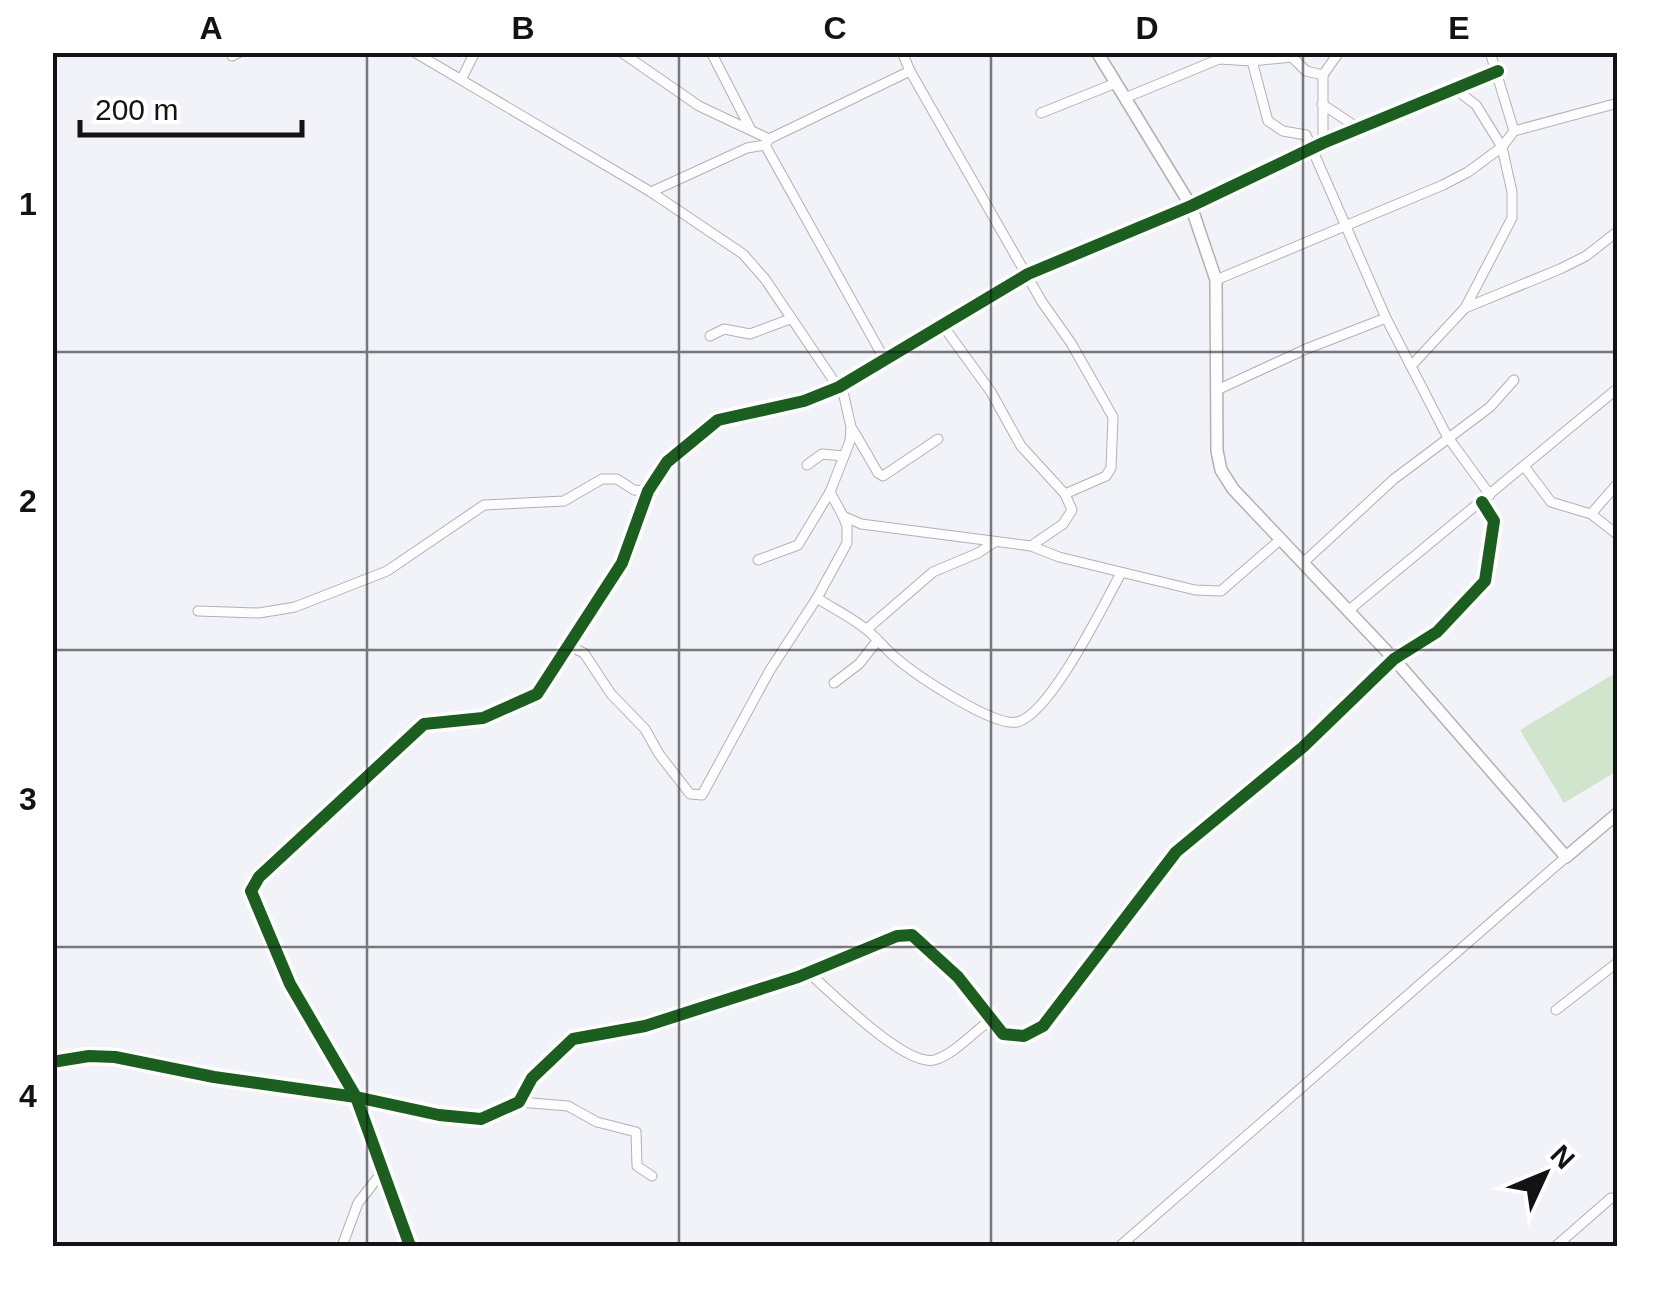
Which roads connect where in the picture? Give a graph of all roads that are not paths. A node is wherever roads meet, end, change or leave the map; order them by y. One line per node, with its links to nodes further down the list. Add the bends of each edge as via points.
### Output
1 (414, 52): 14 (street)
2 (475, 52): 14 (street)
3 (621, 52): 22 (street, via 699,106)
4 (711, 52): 22 (street)
5 (902, 52): 11 (street)
6 (1097, 52): 15 (street)
7 (1338, 52): 13 (street)
8 (1490, 52): 12 (street)
9 (1291, 54): 10 (street); 13 (street, via 1306,71)
10 (1252, 61): 17 (street, via 1219,60); 25 (street, via 1268,121)
11 (910, 71): 24 (street); 31 (street)
12 (1498, 71): 16 (street); 23 (street)
13 (1322, 75): 19 (street)
14 (462, 78): 27 (street)
15 (1116, 83): 17 (street); 20 (street)
16 (1455, 89): 21 (street); 26 (street, via 1476,104)
17 (1125, 98): 28 (street)
18 (1618, 103): 23 (street)
19 (1322, 104): 21 (street); 25 (street)
20 (1041, 113)
21 (1358, 128): 25 (street)
22 (751, 130): 24 (street)
23 (1514, 130): 26 (street)
24 (767, 142): 27 (street); 38 (street)
25 (1318, 146): 28 (street); 29 (street)
26 (1502, 147): 29 (street, via 1456,178); 33 (street, via 1512,218)
27 (651, 192): 35 (street, via 743,254)
28 (1191, 206): 31 (street); 32 (street)
29 (1343, 225): 32 (street); 34 (street)
30 (1618, 231): 33 (street, via 1560,270)
31 (1028, 274): 36 (street); 53 (street, via 1113,417 1111,468)
32 (1216, 280): 43 (street)
33 (1465, 308): 39 (street)
34 (1386, 318): 39 (street); 43 (street)
35 (790, 319): 37 (street, via 750,334 724,329); 41 (street)
36 (941, 324): 38 (street); 53 (street, via 1021,446)
37 (710, 336)
38 (886, 362): 41 (street)
39 (1412, 366): 45 (street)
40 (1514, 380): 45 (street)
41 (840, 388): 44 (street); 51 (street, via 718,420 667,462)
42 (1618, 388): 49 (street)
43 (1217, 390): 58 (street, via 1222,470)
44 (851, 427): 46 (street, via 883,476); 47 (street)
45 (1447, 436): 54 (street); 62 (street)
46 (938, 438)
47 (843, 456): 48 (street, via 822,454); 52 (street)
48 (807, 465)
49 (1524, 466): 54 (street); 55 (street, via 1551,502)
50 (1618, 483): 55 (street)
51 (648, 492): 65 (street, via 602,478 564,501 484,505 387,571 295,607); 69 (street, via 622,563)
52 (830, 492): 56 (street); 61 (street, via 798,544)
53 (1065, 494): 60 (street, via 1072,510 1063,524)
54 (1486, 499): 66 (street); 70 (street, via 1494,521 1485,581 1438,632)
55 (1590, 514): 57 (street)
56 (843, 516): 59 (street); 64 (street, via 847,543)
57 (1618, 536)
58 (1280, 539): 62 (street); 63 (street, via 1221,590)
59 (995, 542): 60 (street); 67 (street, via 934,572)
60 (1031, 546): 63 (street)
61 (758, 560)
62 (1304, 562): 66 (street)
63 (1121, 572): 68 (street, via 1054,690 1017,722 995,720 918,676)
64 (817, 598): 67 (street); 69 (street, via 702,795 690,794 584,653)
65 (198, 610)
66 (1349, 610): 70 (street)
67 (867, 629): 68 (street)
68 (876, 641): 71 (street)
69 (570, 646): 79 (street, via 537,694 483,718 424,724 251,890 290,984)
70 (1394, 659): 73 (street); 77 (street, via 1303,747 1176,852 1043,1026 1024,1036 1002,1034)
71 (834, 682)
72 (1617, 814): 73 (street)
73 (1566, 857): 86 (street)
74 (1618, 962): 76 (street)
75 (809, 973): 77 (street, via 874,1030 921,1060 938,1059); 77 (street, via 912,935 958,977); 80 (street, via 645,1026 573,1039 532,1078)
76 (1556, 1010)
77 (991, 1020)
78 (52, 1062): 79 (street, via 115,1057)
79 (356, 1097): 80 (street, via 481,1119); 81 (street)
80 (519, 1102): 82 (street, via 568,1106 636,1132 638,1166)
81 (383, 1171): 84 (street, via 358,1203); 85 (street)
82 (652, 1176)
83 (1611, 1198): 87 (street)
84 (342, 1246)
85 (410, 1246)
86 (1120, 1246)
87 (1556, 1246)

